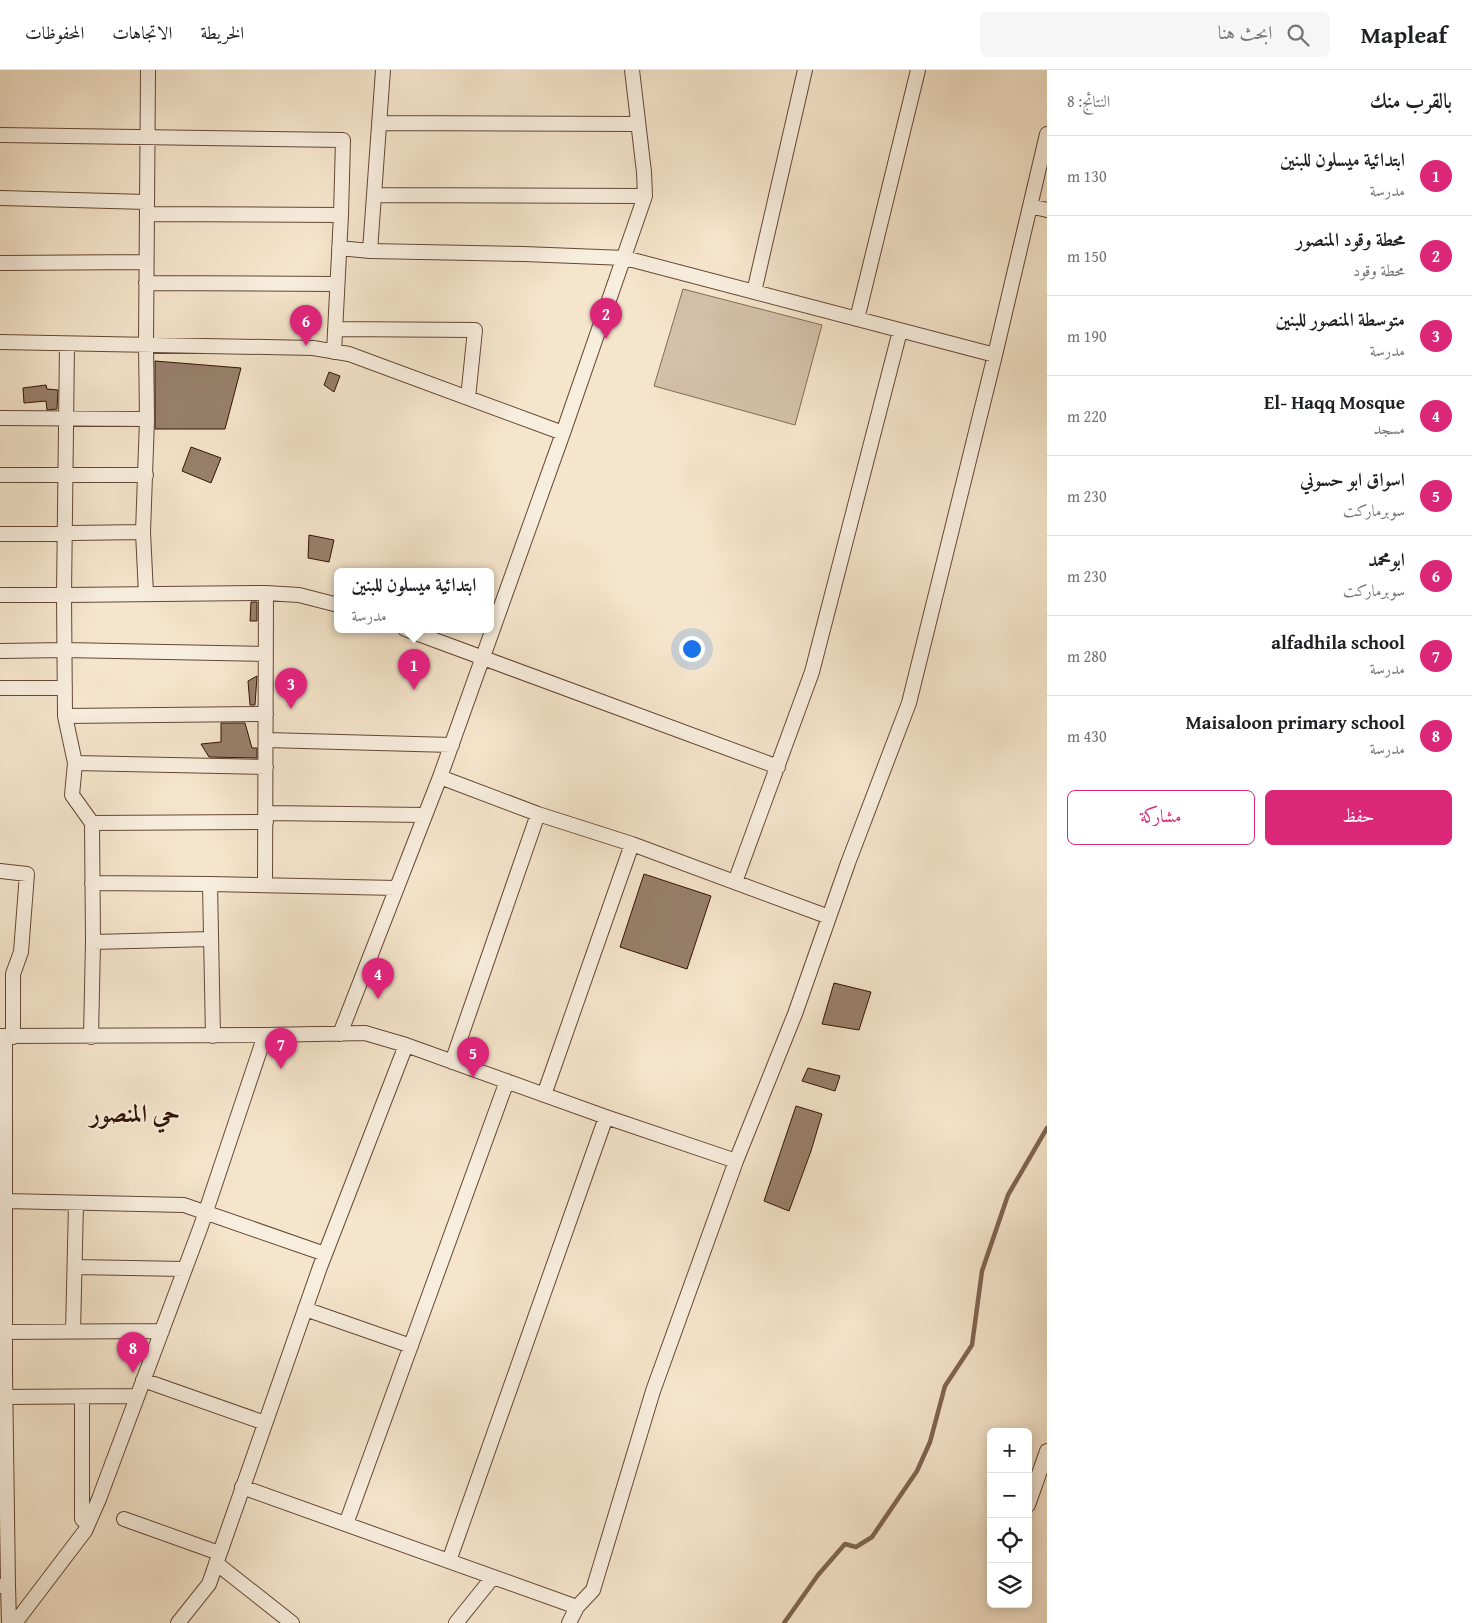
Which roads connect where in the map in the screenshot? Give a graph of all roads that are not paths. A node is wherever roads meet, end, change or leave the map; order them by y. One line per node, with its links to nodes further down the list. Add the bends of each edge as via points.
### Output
1 (148, 70): 10 (street)
2 (383, 70): 6 (street)
3 (632, 70): 7 (street)
4 (805, 70): 25 (street)
5 (918, 70): 26 (street)
6 (379, 123): 7 (street); 11 (street)
7 (638, 124): 12 (street)
8 (1047, 134): 14 (street)
9 (0, 135): 10 (street)
10 (147, 137): 15 (street); 17 (street, via 343,140)
11 (374, 195): 12 (street); 19 (street)
12 (645, 196): 20 (street)
13 (0, 198): 15 (street)
14 (1030, 206): 16 (street); 33 (street)
15 (147, 208): 17 (street); 21 (street)
16 (1047, 210)
17 (341, 215): 18 (street)
18 (339, 248): 19 (street); 24 (street)
19 (370, 251): 20 (street)
20 (625, 258): 25 (street); 38 (street)
21 (146, 262): 22 (street); 23 (street)
22 (0, 263)
23 (146, 283): 24 (street); 31 (street)
24 (337, 284): 27 (street)
25 (754, 292): 26 (street)
26 (857, 319): 28 (street)
27 (335, 329): 32 (street); 34 (street, via 475,330)
28 (900, 330): 33 (street); 65 (street, via 812,672)
29 (0, 342): 30 (street)
30 (67, 344): 31 (street); 36 (street)
31 (146, 345): 32 (street, via 313,348); 37 (street)
32 (334, 352): 34 (street, via 349,354)
33 (995, 356): 78 (street, via 909,703)
34 (468, 398): 38 (street)
35 (0, 418): 36 (street)
36 (66, 419): 37 (street); 39 (street)
37 (147, 419): 41 (street)
38 (563, 433): 50 (street)
39 (66, 474): 40 (street); 41 (street); 44 (street)
40 (0, 475)
41 (146, 475): 42 (street)
42 (143, 532): 44 (street); 46 (street)
43 (0, 534): 44 (street)
44 (65, 534): 48 (street)
45 (266, 593): 46 (street); 49 (street, via 299,595); 55 (street)
46 (146, 594): 48 (street)
47 (0, 595): 48 (street)
48 (64, 595): 53 (street)
49 (334, 604)
50 (494, 626)
51 (416, 633): 56 (street)
52 (492, 633): 56 (street)
53 (64, 650): 54 (street); 55 (street); 58 (street)
54 (0, 651)
55 (266, 654): 59 (street)
56 (483, 657): 62 (street); 65 (street)
57 (0, 688): 58 (street)
58 (64, 688): 60 (street)
59 (266, 714): 60 (street); 61 (street)
60 (65, 716): 63 (street)
61 (266, 740): 62 (street); 64 (street)
62 (452, 745): 66 (street)
63 (75, 763): 64 (street); 70 (street, via 72,795)
64 (266, 766): 69 (street)
65 (778, 767): 73 (street)
66 (440, 777): 67 (street); 68 (street)
67 (538, 814): 71 (street); 88 (street)
68 (425, 815): 69 (street); 77 (street)
69 (266, 817): 70 (street); 76 (street)
70 (92, 823): 74 (street)
71 (632, 844): 73 (street); 90 (street)
72 (0, 871): 84 (street, via 27,874 21,952 13,974)
73 (735, 882): 78 (street)
74 (92, 883): 75 (street); 80 (street)
75 (210, 884): 76 (street); 79 (street)
76 (266, 885): 77 (street)
77 (397, 888): 81 (street)
78 (829, 917): 93 (street, via 795,1014)
79 (211, 939): 80 (street); 82 (street)
80 (93, 942): 85 (street)
81 (340, 1034): 83 (street); 86 (street, via 365,1033)
82 (213, 1036): 83 (street); 85 (street)
83 (265, 1036): 96 (street)
84 (6, 1037): 85 (street); 87 (street)
85 (91, 1037)
86 (406, 1045): 88 (street); 98 (street)
87 (2, 1059): 92 (street)
88 (452, 1062): 89 (street)
89 (507, 1081): 90 (street); 106 (street)
90 (544, 1095): 91 (street)
91 (606, 1117): 93 (street); 120 (street)
92 (3, 1130): 94 (street)
93 (736, 1161): 123 (street, via 653,1391 593,1590)
94 (5, 1201): 95 (street); 97 (street)
95 (76, 1203): 96 (street, via 184,1205); 99 (street)
96 (205, 1212): 98 (street); 100 (street)
97 (2, 1216): 101 (street)
98 (325, 1254): 102 (street)
99 (75, 1267): 100 (street); 105 (street)
100 (185, 1269): 103 (street)
101 (2, 1276): 104 (street)
102 (305, 1309): 106 (street); 111 (street)
103 (162, 1331): 105 (street); 107 (street)
104 (2, 1332): 105 (street); 109 (street)
105 (73, 1332)
106 (411, 1346): 118 (street)
107 (143, 1380): 108 (street); 111 (street)
108 (137, 1396): 110 (street); 117 (street)
109 (2, 1397): 110 (street); 116 (street)
110 (82, 1397): 117 (street, via 82,1519)
111 (265, 1423): 113 (street)
112 (1047, 1451): 114 (street)
113 (242, 1487): 118 (street); 119 (street)
114 (1032, 1494)
115 (124, 1519): 119 (street)
116 (3, 1522): 122 (street)
117 (88, 1524): 125 (street)
118 (346, 1524): 120 (street)
119 (218, 1558): 126 (street, via 209,1584); 127 (street)
120 (449, 1561): 121 (street)
121 (493, 1577): 123 (street); 128 (street)
122 (4, 1586): 124 (street)
123 (577, 1607): 129 (street)
124 (9, 1623)
125 (15, 1623)
126 (178, 1623)
127 (292, 1623)
128 (456, 1623)
129 (570, 1623)

